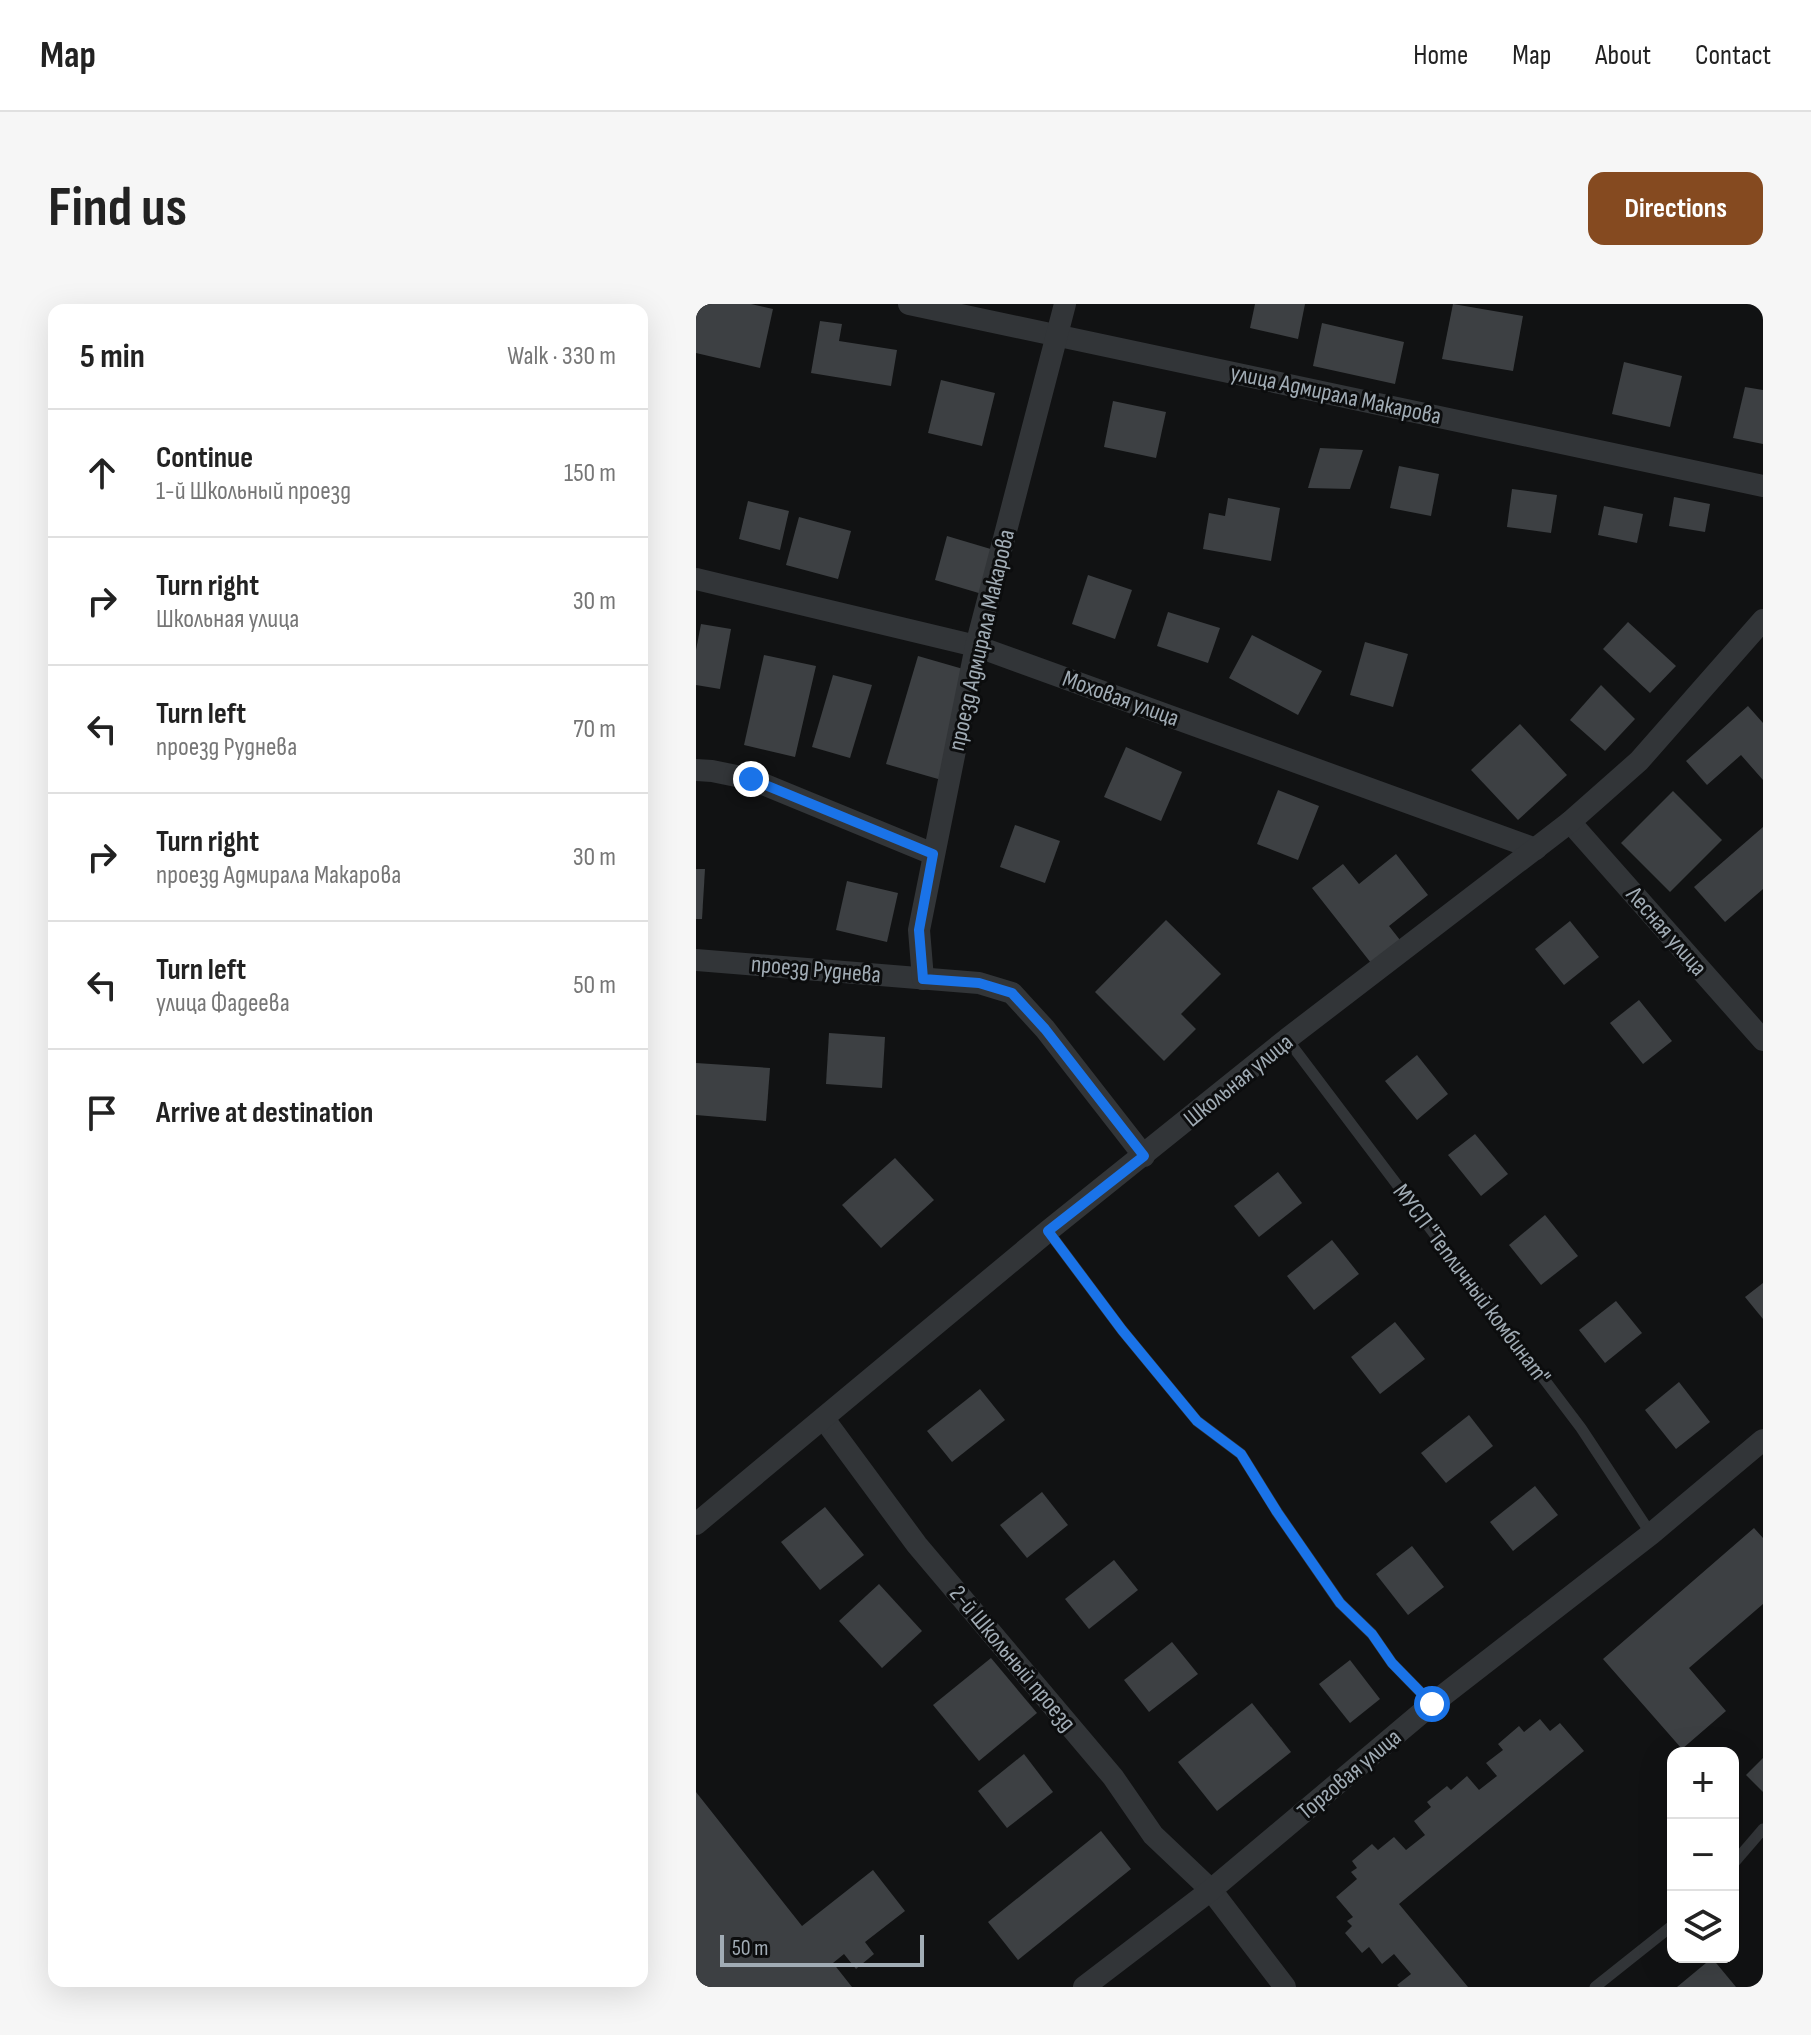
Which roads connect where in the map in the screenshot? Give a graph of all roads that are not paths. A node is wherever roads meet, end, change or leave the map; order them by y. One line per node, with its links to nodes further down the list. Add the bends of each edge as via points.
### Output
1 (909, 304): 3 (street, улица Адмирала Макарова)
2 (1065, 304): 3 (street, проезд Адмирала Макарова)
3 (1058, 334): 4 (street, улица Адмирала Макарова); 7 (street, проезд Адмирала Макарова)
4 (1763, 486)
5 (696, 579): 7 (street, Моховая улица)
6 (1763, 620): 9 (street, Школьная улица, via 1639,761)
7 (976, 646): 10 (street, Моховая улица); 11 (street, проезд Адмирала Макарова)
8 (696, 770): 11 (street, via 751,779)
9 (1570, 822): 10 (street, Школьная улица); 15 (street, Лесная улица)
10 (1536, 849): 14 (street, Школьная улица)
11 (933, 854): 13 (street, проезд Адмирала Макарова, via 919,930)
12 (696, 960): 13 (street, проезд Руднева)
13 (923, 979): 16 (street, проезд Руднева, via 979,983 1012,993)
14 (1287, 1039): 16 (street, Школьная улица); 21 (lane, МУСП "Тепличный комбинат", via 1581,1428)
15 (1763, 1040)
16 (1144, 1156): 17 (street, Школьная улица)
17 (1048, 1231): 18 (street, Школьная улица); 22 (lane, via 1197,1421 1241,1454 1340,1603)
18 (824, 1419): 20 (street, Школьная улица); 25 (street, 2-й Школьный проезд, via 917,1545 1113,1777 1153,1835)
19 (1763, 1440): 21 (street, Торговая улица)
20 (696, 1524)
21 (1651, 1534): 22 (street, Торговая улица)
22 (1432, 1704): 25 (street, Торговая улица)
23 (1763, 1829): 24 (lane)
24 (1739, 1857)
25 (1211, 1890): 27 (street, Торговая улица); 28 (street, 2-й Школьный проезд)
26 (1667, 1930): 29 (lane)
27 (1084, 1987)
28 (1285, 1987)
29 (1595, 1987)

